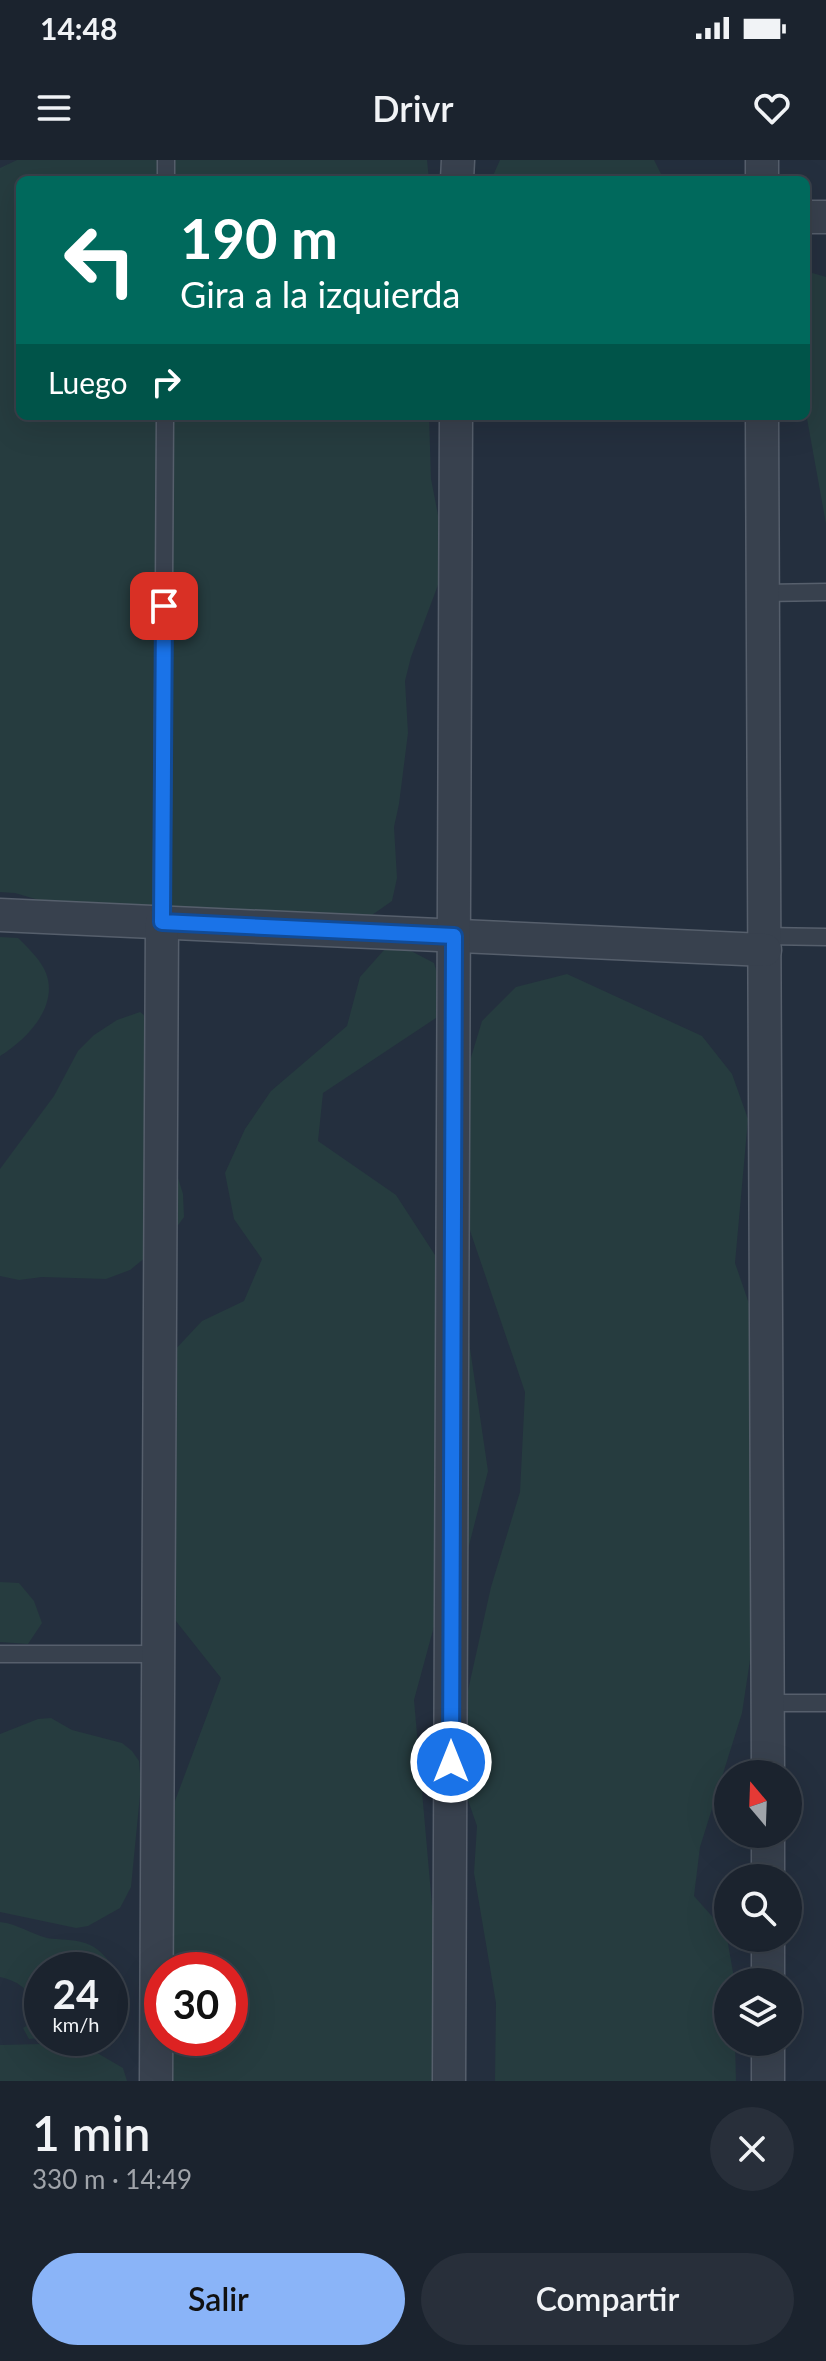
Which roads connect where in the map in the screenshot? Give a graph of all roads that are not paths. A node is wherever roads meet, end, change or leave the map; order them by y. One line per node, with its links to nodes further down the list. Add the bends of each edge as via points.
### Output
1 (165, 420): 7 (lane)
2 (456, 420): 8 (street)
3 (762, 420): 5 (street)
4 (826, 592): 5 (lane)
5 (763, 593): 10 (street)
6 (0, 915): 7 (street)
7 (162, 922): 8 (street); 12 (street)
8 (454, 936): 10 (street); 18 (street)
9 (826, 937): 10 (lane)
10 (764, 943): 13 (street)
11 (0, 1654): 12 (lane)
12 (158, 1654): 17 (street)
13 (767, 1703): 14 (lane); 15 (street)
14 (826, 1703)
15 (768, 1760)
16 (768, 2056): 19 (street)
17 (156, 2081)
18 (449, 2081)
19 (768, 2081)

